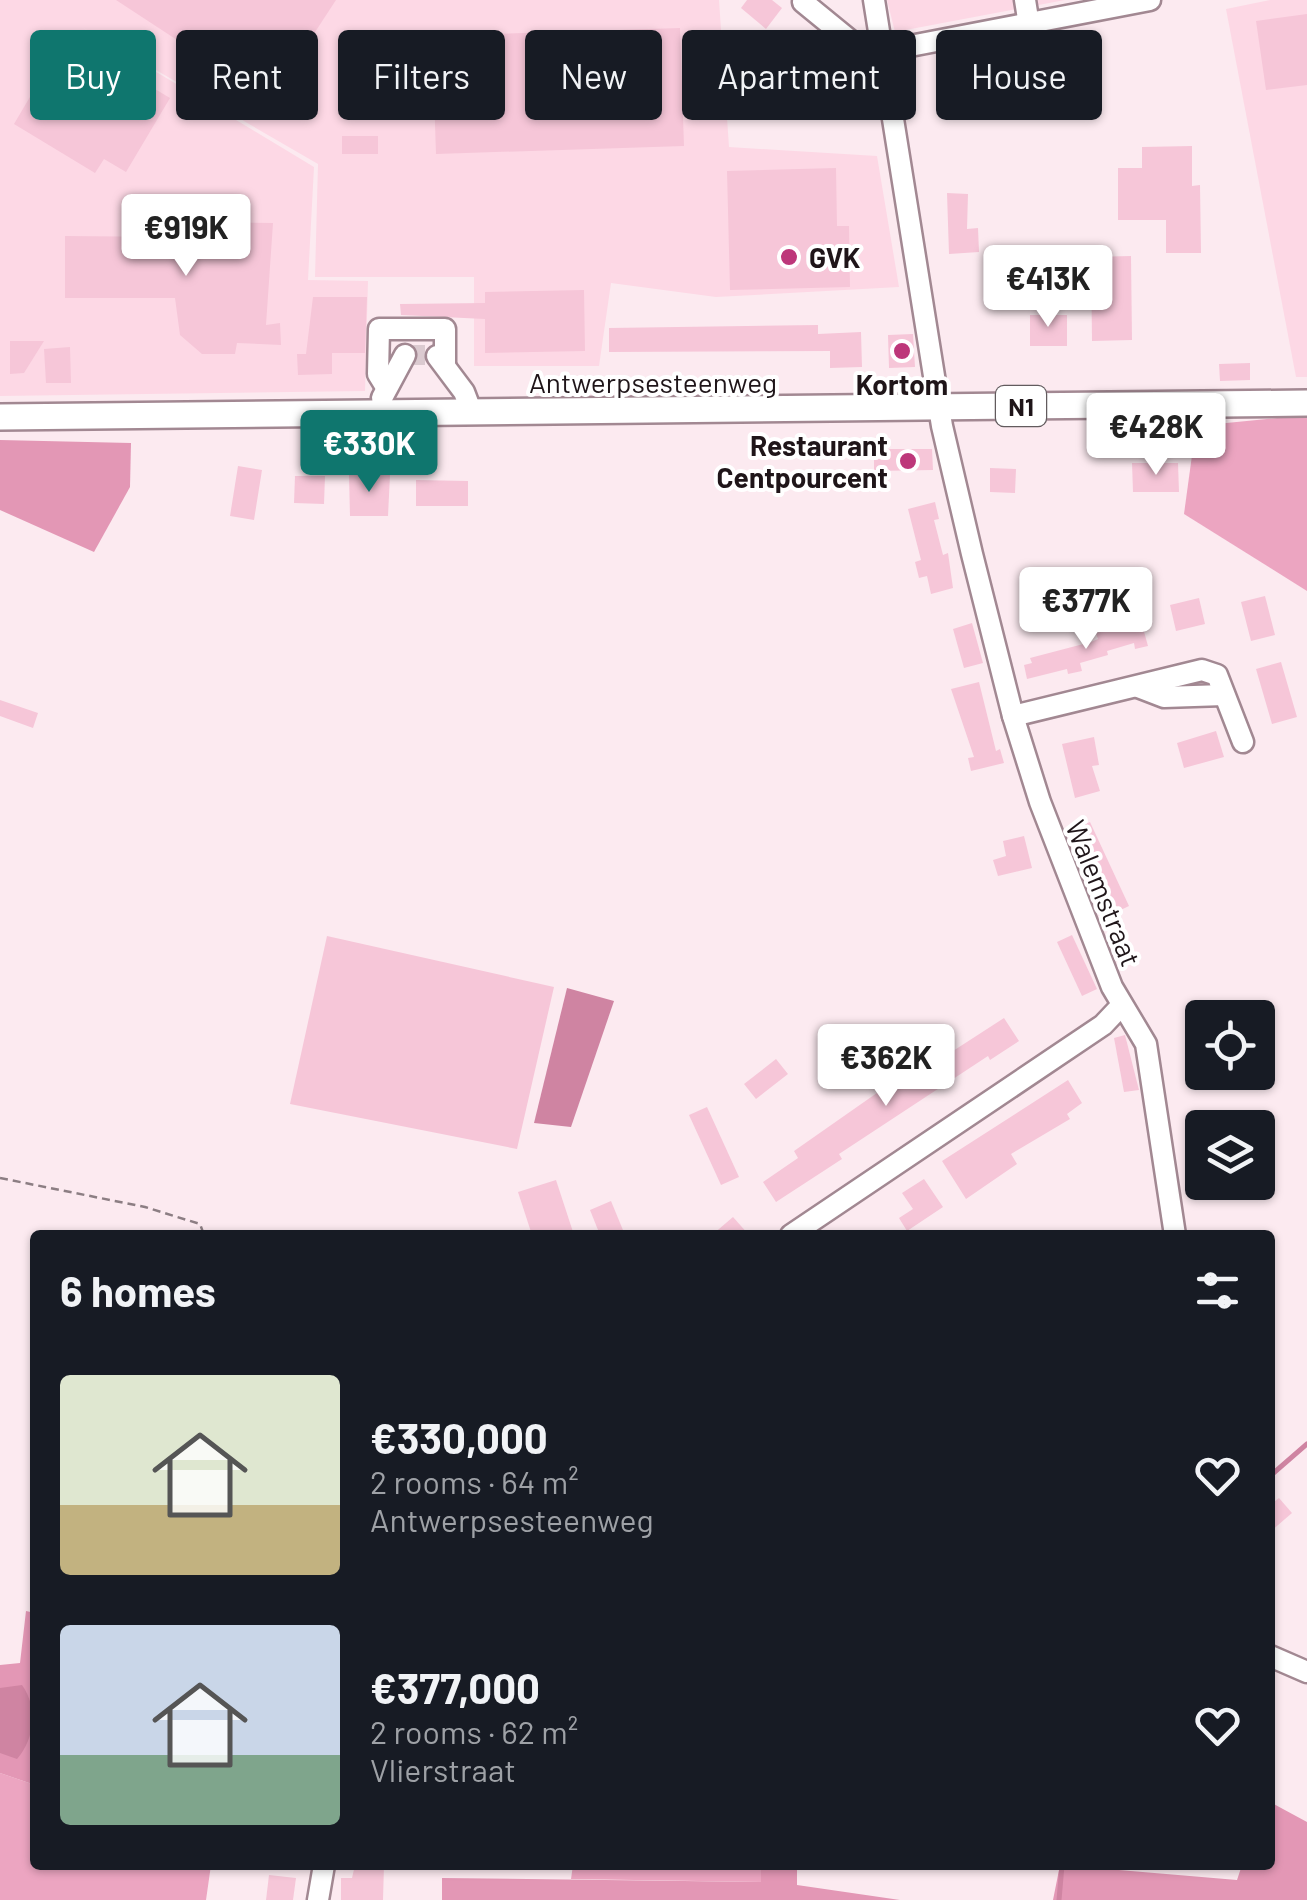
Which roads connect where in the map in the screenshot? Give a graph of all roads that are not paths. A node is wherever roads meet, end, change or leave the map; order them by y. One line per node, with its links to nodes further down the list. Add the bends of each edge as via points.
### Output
1 (874, 0): 7 (street, Walemstraat)
2 (1024, 0): 5 (street)
3 (1150, 0): 5 (street)
4 (803, 2): 6 (street)
5 (1029, 25): 8 (street)
6 (836, 30)
7 (880, 30)
8 (916, 45)
9 (895, 120): 13 (street, Walemstraat)
10 (405, 355): 11 (street)
11 (386, 387): 14 (street, via 378,374 378,328 446,330 440,359); 15 (street)
12 (1307, 403): 13 (main road, Antwerpsesteenweg / N1)
13 (939, 408): 14 (main road, Antwerpsesteenweg / N1); 17 (street, Walemstraat)
14 (472, 413): 15 (main road, Antwerpsesteenweg / N1)
15 (376, 414): 16 (main road, Antwerpsesteenweg / N1)
16 (0, 418)
17 (1013, 716): 18 (street, via 1138,687 1164,697 1224,695); 19 (street, Walemstraat, via 1074,899)
18 (1243, 742)
19 (1122, 1005): 20 (street, Walemstraat, via 1104,1025); 21 (street, via 1146,1044)
20 (798, 1230)
21 (1174, 1230)
22 (1275, 1658): 23 (street)
23 (1307, 1672)
24 (323, 1870): 25 (street)
25 (318, 1900)

